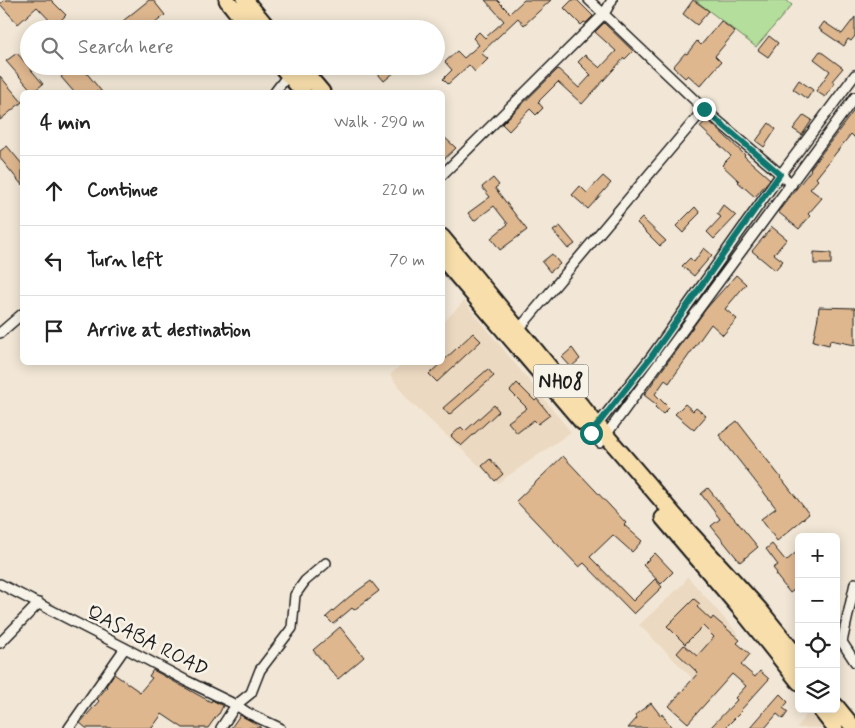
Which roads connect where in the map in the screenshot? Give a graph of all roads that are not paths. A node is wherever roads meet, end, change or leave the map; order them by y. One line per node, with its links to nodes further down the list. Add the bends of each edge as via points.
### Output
1 (226, 0): 6 (highway)
2 (245, 0): 7 (highway)
3 (589, 0): 5 (street)
4 (612, 0): 5 (street)
5 (604, 14): 15 (street); 16 (street)
6 (243, 20)
7 (262, 20)
8 (285, 75): 12 (street)
9 (294, 75): 13 (highway)
10 (855, 75): 11 (street)
11 (846, 87): 14 (street); 17 (street)
12 (276, 90)
13 (308, 90)
14 (855, 96): 18 (street)
15 (704, 109): 17 (street); 22 (street)
16 (445, 172)
17 (780, 174): 18 (street); 24 (street)
18 (792, 184): 25 (street)
19 (445, 241): 22 (highway, NH08)
20 (445, 261): 26 (highway, NH08)
21 (20, 316): 23 (street)
22 (519, 329): 26 (highway, NH08)
23 (0, 333)
24 (618, 400): 25 (street); 26 (street)
25 (627, 408): 26 (street)
26 (599, 435): 27 (highway, NH08); 32 (highway, NH08)
27 (681, 524): 32 (highway, NH08); 35 (highway, NH08)
28 (326, 563): 38 (street, via 305,581 295,595 292,628 260,670 252,693)
29 (855, 583): 36 (street, via 842,642)
30 (0, 584): 31 (street, QASABA ROAD)
31 (39, 604): 33 (street); 34 (street, QASABA ROAD)
32 (749, 619): 37 (highway, NH08)
33 (0, 642)
34 (124, 648): 38 (street, QASABA ROAD); 41 (street)
35 (795, 653)
36 (855, 662)
37 (795, 677)
38 (236, 705): 42 (street); 43 (street, QASABA ROAD)
39 (840, 711): 45 (highway)
40 (823, 713): 44 (highway)
41 (70, 728)
42 (221, 728)
43 (280, 728)
44 (835, 728)
45 (854, 728)

